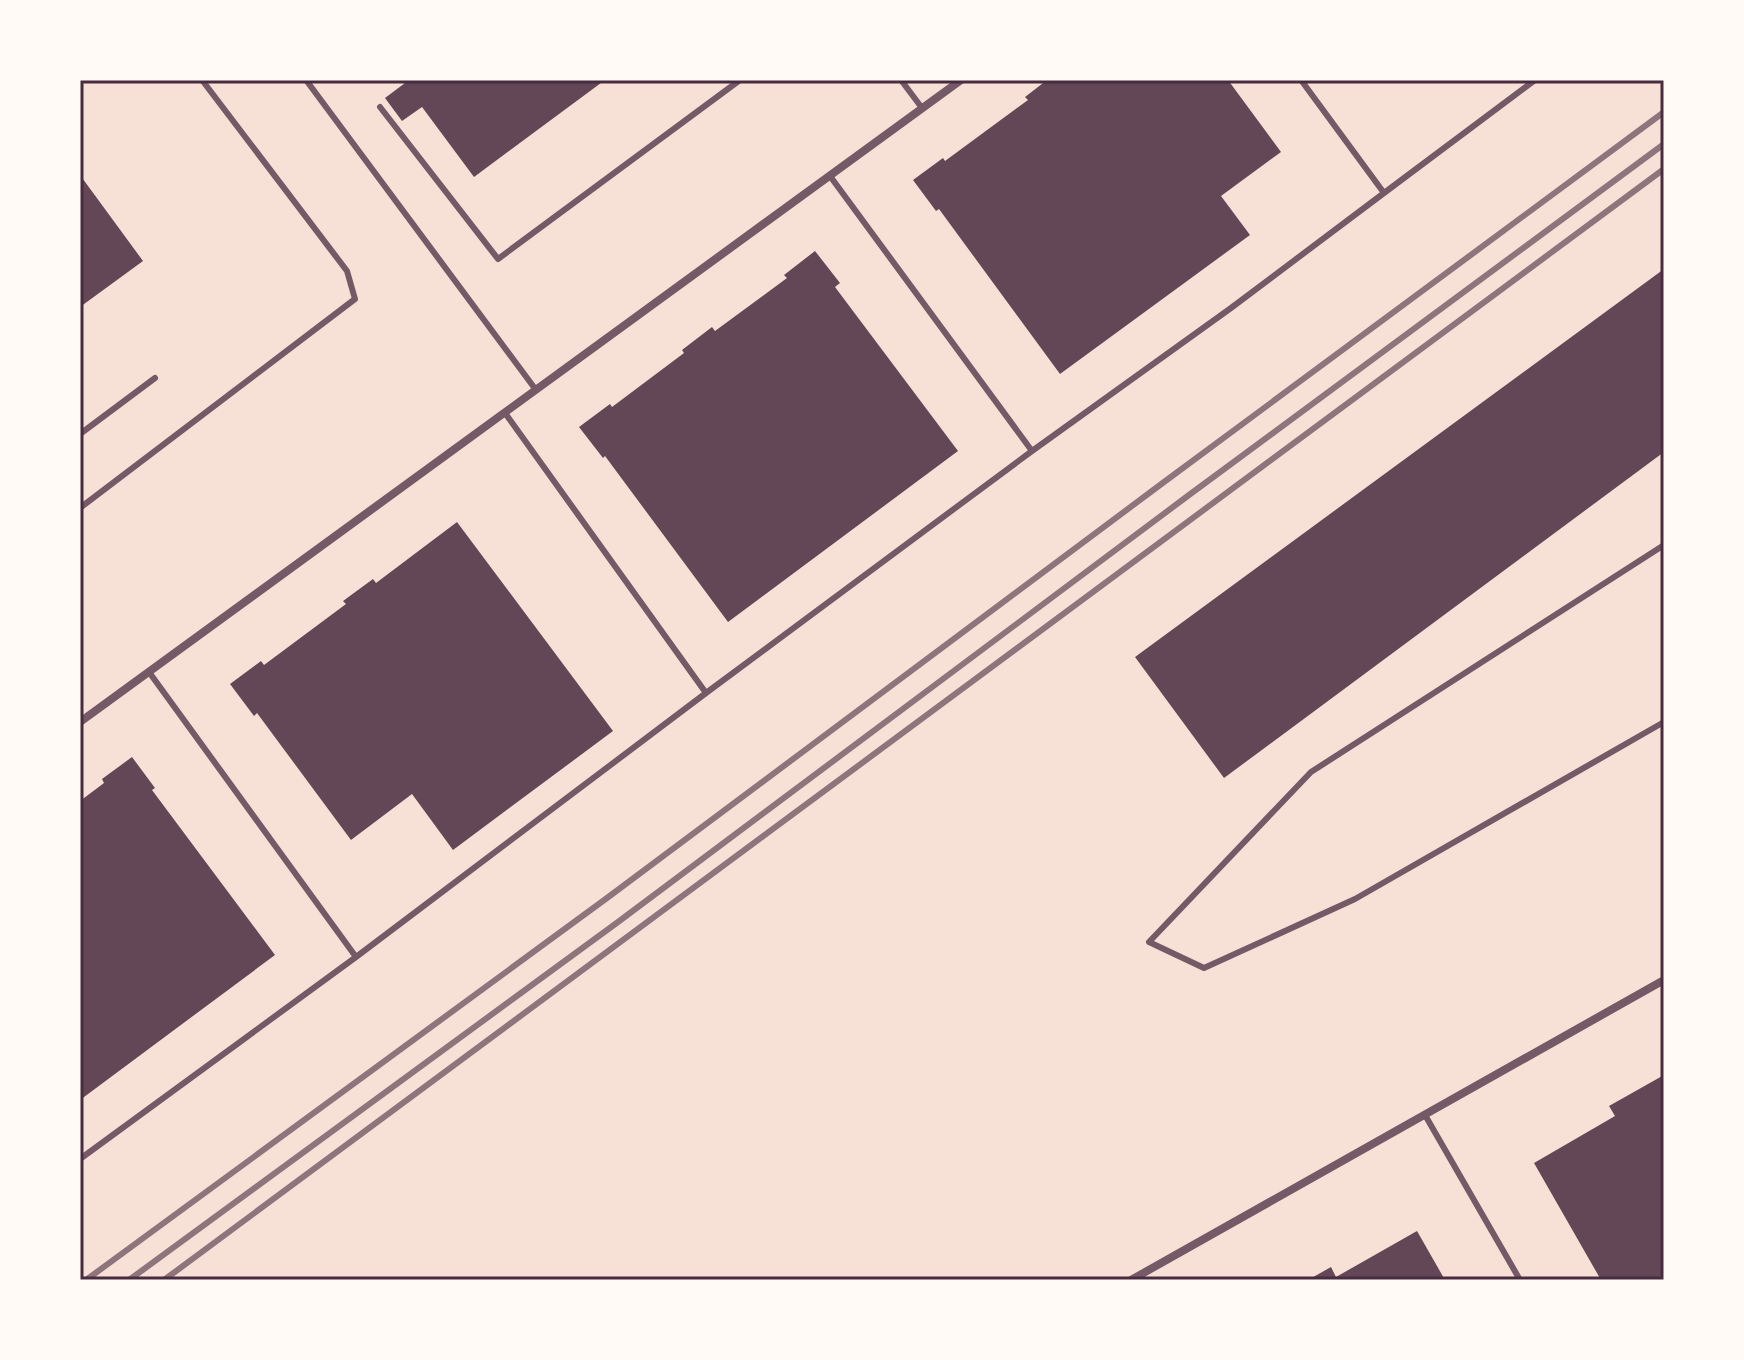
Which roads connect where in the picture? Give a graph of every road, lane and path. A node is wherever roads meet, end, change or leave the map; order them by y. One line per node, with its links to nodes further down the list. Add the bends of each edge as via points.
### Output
1 (202, 80): 17 (lane, via 347,271 355,299)
2 (306, 80): 13 (lane)
3 (740, 80): 8 (lane, via 498,259)
4 (901, 80): 9 (lane)
5 (961, 80): 9 (street)
6 (1301, 80): 11 (lane)
7 (1535, 80): 11 (lane)
8 (380, 107)
9 (922, 108): 10 (street)
10 (830, 176): 13 (street); 16 (lane)
11 (1384, 193): 16 (lane)
12 (155, 378): 15 (lane)
13 (536, 390): 14 (street)
14 (505, 413): 19 (street); 20 (lane)
15 (80, 434)
16 (1032, 451): 20 (lane)
17 (80, 508)
18 (1664, 545): 22 (lane, via 1311,772 1149,942 1204,968 1355,899)
19 (149, 672): 21 (street); 23 (lane)
20 (706, 693): 23 (lane)
21 (80, 722)
22 (1664, 722)
23 (356, 957): 26 (lane)
24 (1664, 980): 25 (street)
25 (1425, 1115): 27 (street); 28 (lane)
26 (80, 1159)
27 (1131, 1280)
28 (1520, 1280)

